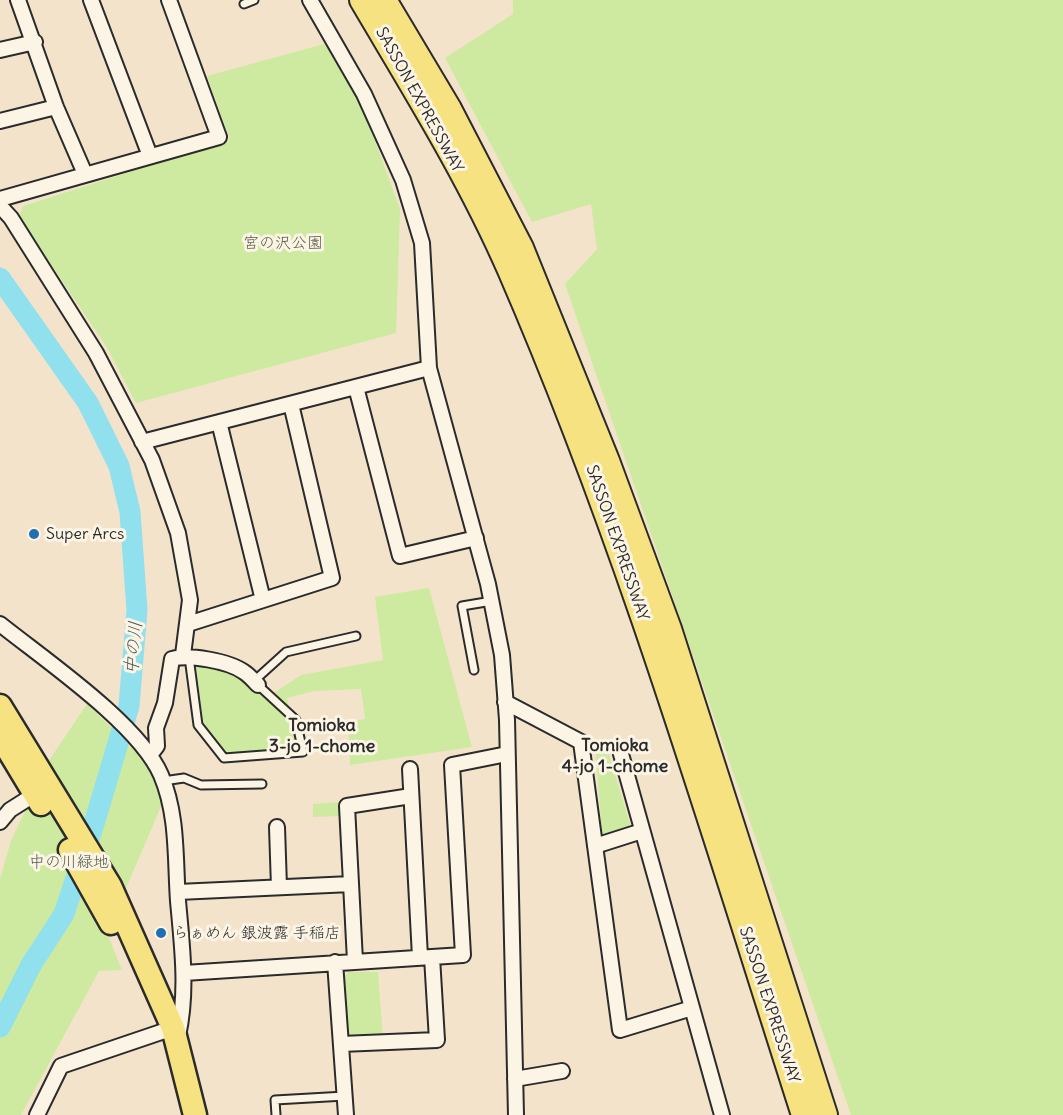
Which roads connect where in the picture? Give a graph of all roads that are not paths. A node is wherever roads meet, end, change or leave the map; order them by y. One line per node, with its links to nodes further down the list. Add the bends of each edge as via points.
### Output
1 (18, 0): 9 (street)
2 (91, 0): 13 (street)
3 (169, 0): 13 (street, via 219,137)
4 (254, 0): 8 (lane)
5 (310, 0): 17 (street, via 364,94 403,180 422,243)
6 (362, 0): 66 (highway, SASSON EXPRESSWAY, via 433,119 509,268 592,471 652,642)
7 (384, 0): 67 (highway, SASSON EXPRESSWAY, via 449,109 521,248 603,451 669,629)
8 (244, 4)
9 (35, 42): 10 (street); 11 (street)
10 (0, 50)
11 (56, 107): 12 (street); 14 (street)
12 (0, 122)
13 (150, 156): 14 (street)
14 (85, 174): 15 (street)
15 (0, 199)
16 (0, 206): 21 (street, via 96,353)
17 (429, 368): 18 (street); 22 (street)
18 (356, 387): 19 (street); 22 (street, via 400,556)
19 (291, 404): 20 (street); 23 (street, via 332,578)
20 (219, 422): 21 (street); 23 (street)
21 (142, 442): 26 (street, via 177,533 190,600)
22 (476, 538): 24 (street)
23 (263, 600): 26 (street)
24 (492, 601): 29 (lane, via 462,606); 31 (street, via 502,655)
25 (0, 624): 34 (street, via 85,691)
26 (188, 624): 28 (street)
27 (356, 636): 30 (lane, via 286,652)
28 (186, 656): 30 (street, via 244,671); 30 (lane, via 198,725 224,758 303,752 296,720); 34 (street, via 171,659 165,702 156,728 157,746)
29 (474, 670)
30 (256, 683)
31 (505, 702): 35 (street); 45 (street, via 581,742)
32 (0, 706): 40 (highway)
33 (0, 736): 40 (highway)
34 (147, 751): 38 (street)
35 (507, 754): 49 (street, via 452,765 463,955); 57 (street)
36 (621, 754): 44 (street)
37 (410, 769): 41 (street)
38 (163, 781): 39 (lane, via 184,778 201,785); 48 (street, via 174,822)
39 (262, 784)
40 (41, 790): 42 (street, via 10,810); 54 (highway, via 103,891 125,952)
41 (411, 796): 46 (street, via 347,806); 49 (street)
42 (0, 822)
43 (277, 827): 47 (street)
44 (642, 831): 45 (street); 53 (street)
45 (595, 846): 53 (street, via 620,1030)
46 (351, 884): 47 (street); 50 (street)
47 (279, 887): 48 (street)
48 (178, 892): 52 (street)
49 (426, 957): 50 (street); 55 (street, via 437,1040)
50 (355, 961): 51 (street)
51 (335, 962): 52 (street); 55 (street)
52 (184, 973): 54 (street, via 183,1016)
53 (692, 1008): 65 (street)
54 (170, 1034): 59 (street, via 61,1066); 60 (highway); 61 (highway)
55 (341, 1044): 58 (street)
56 (562, 1071): 57 (street)
57 (515, 1079): 64 (street)
58 (345, 1096): 62 (lane, via 275,1100); 63 (street)
59 (37, 1115)
60 (182, 1115)
61 (195, 1115)
62 (276, 1115)
63 (346, 1115)
64 (516, 1115)
65 (721, 1115)
66 (804, 1115)
67 (825, 1115)

